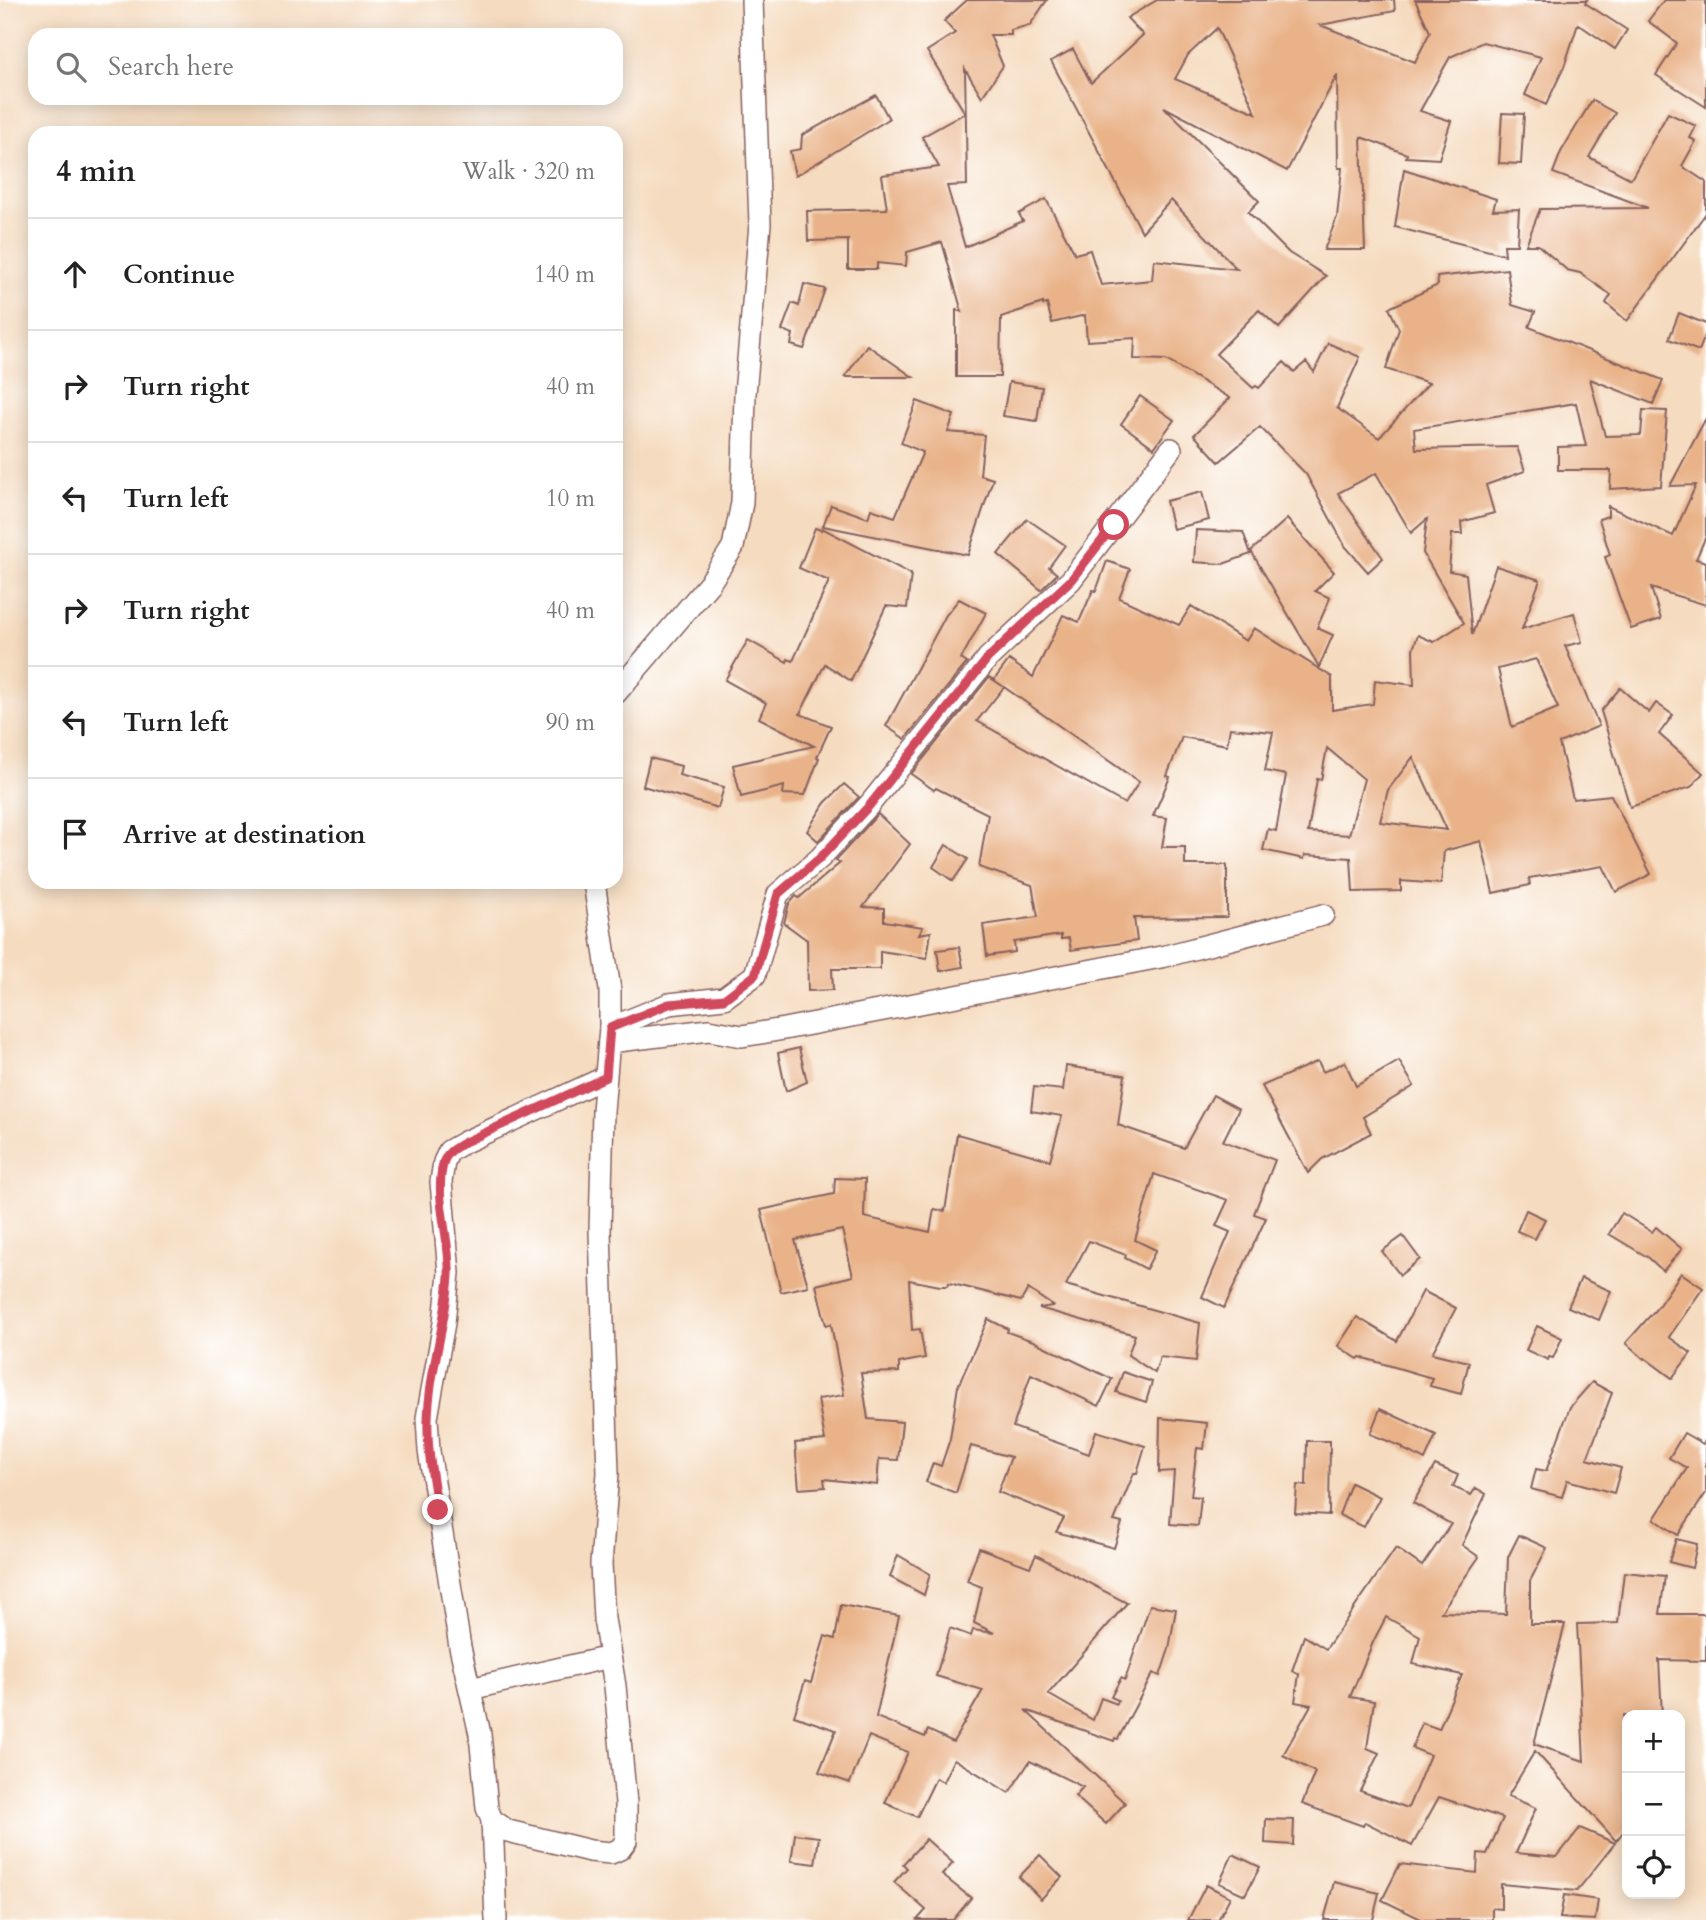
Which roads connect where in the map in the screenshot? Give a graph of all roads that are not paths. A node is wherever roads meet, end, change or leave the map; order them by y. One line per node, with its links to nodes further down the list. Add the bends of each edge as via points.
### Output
1 (752, 0): 3 (street, via 760,224 740,514 733,547 709,584)
2 (1171, 449): 6 (street, via 1071,580 988,658 869,806 778,894 755,975 724,999 669,1004)
3 (623, 685)
4 (595, 889): 6 (street, via 610,990)
5 (1323, 915): 6 (street, via 1166,956 784,1029 742,1036 709,1030)
6 (610, 1035): 7 (street)
7 (606, 1077): 8 (street, via 600,1231 608,1473 601,1564); 9 (street, via 465,1142 449,1151 443,1162 449,1273 428,1418 429,1451)
8 (610, 1657): 9 (street); 10 (street, via 626,1804 626,1841 620,1850 590,1851 508,1831)
9 (470, 1689): 10 (street)
10 (492, 1821): 11 (street)
11 (496, 1920)

